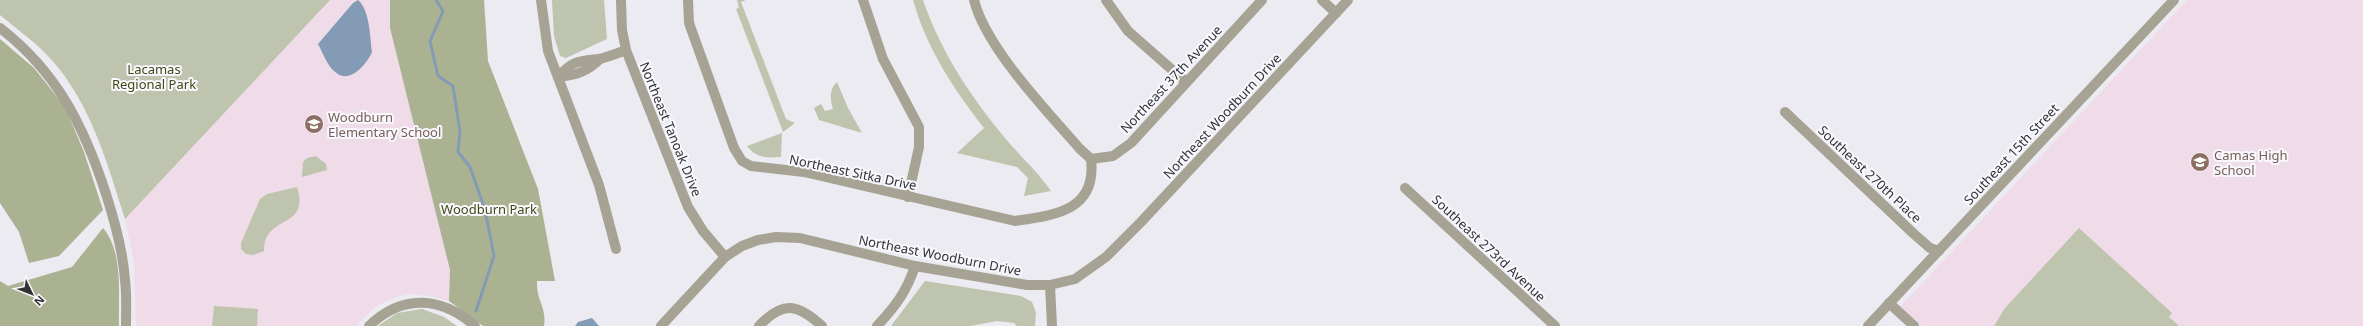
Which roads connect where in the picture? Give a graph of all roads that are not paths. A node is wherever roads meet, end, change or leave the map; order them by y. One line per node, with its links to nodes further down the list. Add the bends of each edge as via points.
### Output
1 (541, 0): 14 (street, via 548,51)
2 (622, 0): 13 (street, Northeast Tanoak Drive, via 622,30)
3 (688, 0): 19 (street, Northeast Sitka Drive, via 689,23 734,148 742,161 751,166 804,172)
4 (863, 0): 19 (street, via 883,59 918,127 919,146)
5 (974, 0): 17 (street, via 1007,62)
6 (1106, 0): 15 (street, via 1128,31)
7 (1262, 0): 15 (street, Northeast 37th Avenue)
8 (1322, 0): 11 (street)
9 (1348, 0): 11 (street, Northeast Woodburn Drive)
10 (2174, 0): 21 (street, Southeast 15th Street)
11 (1336, 13): 24 (street, Northeast Woodburn Drive, via 1106,257 1075,279)
12 (0, 28): 26 (street, via 30,54 58,87 75,114 89,147 118,235 126,280)
13 (626, 50): 14 (street, via 600,59 588,70); 22 (street, Northeast Tanoak Drive, via 688,207 703,231)
14 (558, 77): 20 (street, via 599,185)
15 (1186, 82): 17 (street, Northeast 37th Avenue, via 1131,143 1105,159)
16 (1785, 112): 21 (street, Southeast 270th Place, via 1914,234 1930,248)
17 (1091, 159): 19 (street, Northeast Sitka Drive, via 1091,181 1080,201 1069,209 1051,216 1004,219)
18 (1406, 188): 34 (street, Southeast 273rd Avenue)
19 (908, 196)
20 (616, 249)
21 (1939, 251): 25 (street, Southeast 15th Street)
22 (725, 257): 23 (street, Northeast Woodburn Drive, via 758,240 776,237 800,238); 29 (street, Northeast Woodburn Drive)
23 (915, 266): 24 (street, Northeast Woodburn Drive, via 1027,286); 32 (street, via 908,287)
24 (1050, 285): 33 (street)
25 (1889, 303): 35 (street, Southeast 15th Street); 36 (street)
26 (126, 326)
27 (369, 326): 28 (street, via 391,308 426,302 450,309)
28 (475, 326)
29 (660, 326)
30 (759, 326): 31 (street, via 781,308 791,307 802,310)
31 (822, 326)
32 (877, 326)
33 (1052, 326)
34 (1556, 326)
35 (1868, 326)
36 (1914, 326)

